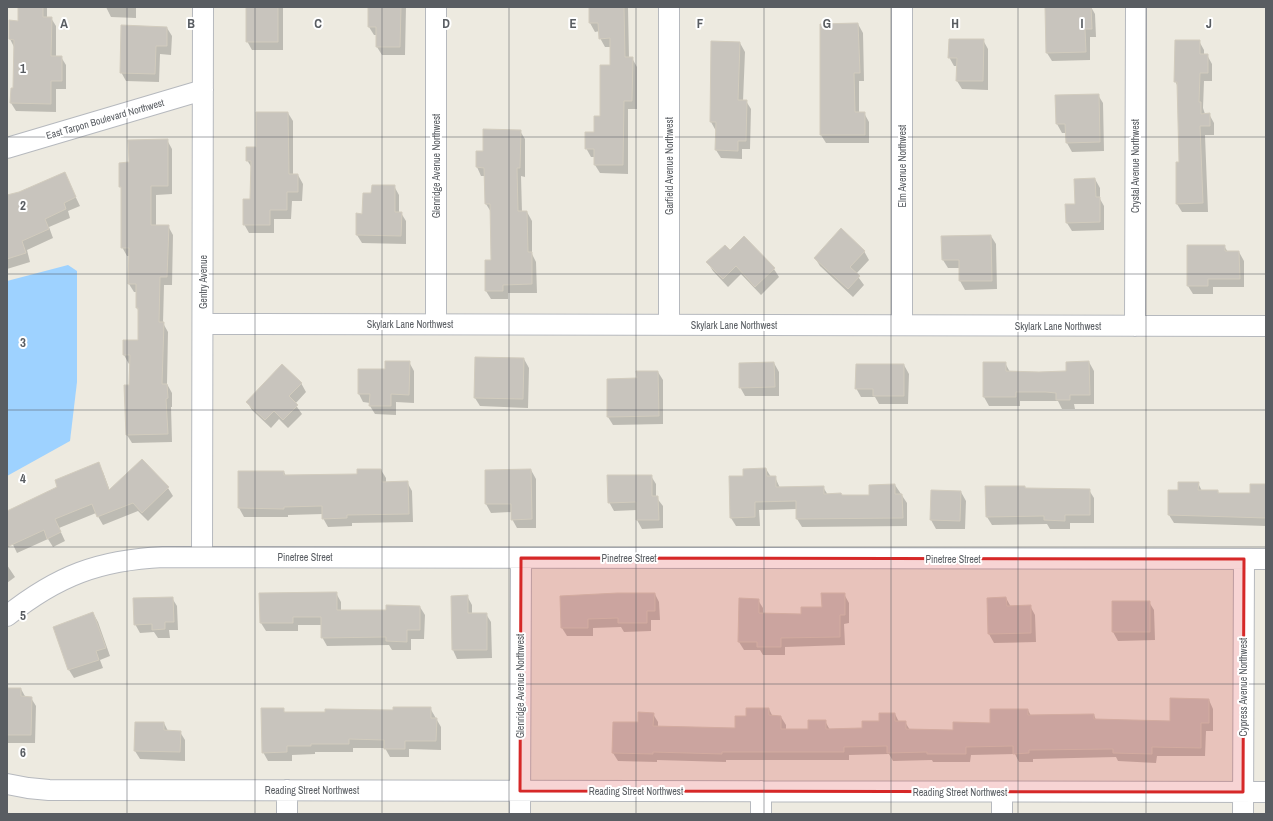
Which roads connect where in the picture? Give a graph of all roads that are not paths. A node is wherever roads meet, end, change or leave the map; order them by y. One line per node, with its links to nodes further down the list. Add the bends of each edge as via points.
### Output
1 (203, 7): 6 (street, Gentry Avenue)
2 (436, 7): 9 (street, Glenridge Avenue Northwest)
3 (670, 7): 10 (street, Garfield Avenue Northwest)
4 (902, 7): 11 (street, Elm Avenue Northwest)
5 (1136, 7): 12 (street, Crystal Avenue Northwest)
6 (203, 90): 7 (street, East Tarpon Boulevard Northwest); 8 (street, Gentry Avenue)
7 (7, 148)
8 (203, 324): 9 (street, Skylark Lane Northwest); 14 (street, Gentry Avenue)
9 (436, 324): 10 (street, Skylark Lane Northwest)
10 (669, 325): 11 (street, Skylark Lane Northwest)
11 (902, 325): 12 (street, Skylark Lane Northwest)
12 (1135, 326): 13 (street, Skylark Lane Northwest)
13 (1266, 326)
14 (202, 557): 15 (street, Pinetree Street); 18 (street, Pinetree Street, via 139,558 91,568 47,588)
15 (521, 558): 16 (street, Pinetree Street); 21 (street, Glenridge Avenue Northwest)
16 (1244, 559): 17 (street, Pinetree Street); 24 (street, Cypress Avenue Northwest)
17 (1266, 559)
18 (7, 616)
19 (7, 784): 20 (street, Reading Street Northwest, via 49,790)
20 (287, 790): 21 (street, Reading Street Northwest); 26 (street)
21 (520, 791): 22 (street, Reading Street Northwest); 27 (street, Glenridge Avenue Northwest)
22 (761, 791): 23 (street, Reading Street Northwest); 28 (street)
23 (1002, 792): 24 (street, Reading Street Northwest); 29 (street)
24 (1243, 792): 25 (street, Reading Street Northwest); 30 (street, Cypress Avenue Northwest)
25 (1266, 792)
26 (287, 814)
27 (520, 814)
28 (761, 814)
29 (1002, 814)
30 (1243, 814)

